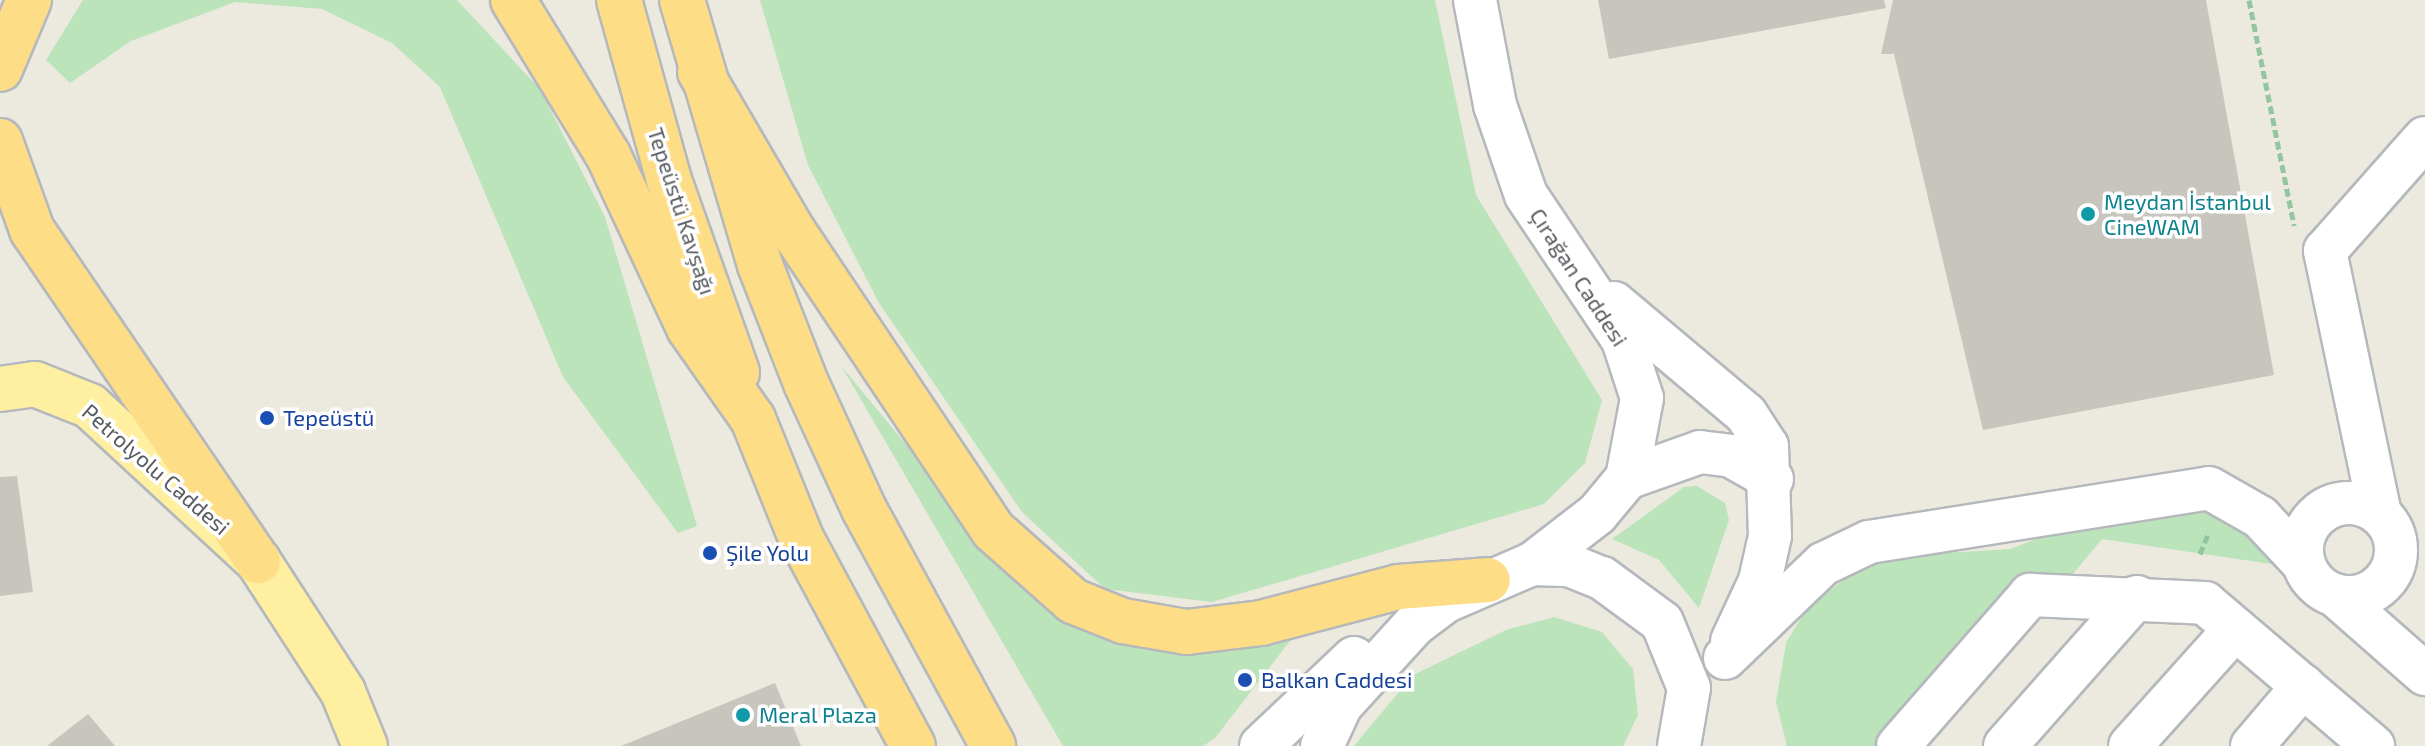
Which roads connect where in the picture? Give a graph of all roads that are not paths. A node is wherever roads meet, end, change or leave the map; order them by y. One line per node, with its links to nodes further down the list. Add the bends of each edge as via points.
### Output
1 (29, 0): 7 (highway)
2 (484, 0): 6 (highway)
3 (619, 0): 13 (highway, Tepeüstü Kavşağı, via 669,180)
4 (682, 0): 8 (highway)
5 (1475, 0): 11 (street, Çırağan Caddesi, via 1506,149 1526,195)
6 (518, 12): 13 (highway, via 608,155 689,328)
7 (0, 69)
8 (700, 72): 20 (highway, via 793,231 993,530 1073,601 1123,621 1187,632 1261,623 1398,587); 31 (highway, via 806,383 864,509)
9 (2425, 138): 16 (street, via 2325,251)
10 (0, 141): 17 (highway, via 32,230)
11 (1572, 265): 14 (street, Çırağan Caddesi, via 1635,367 1642,398); 15 (street, via 1746,414 1767,446)
12 (0, 389): 17 (main road, Petrolyolu Caddesi, via 35,384 90,406)
13 (753, 419): 30 (highway, via 802,540)
14 (1627, 478): 15 (street, via 1700,452 1731,456); 18 (street, Çırağan Caddesi, via 1597,514)
15 (1772, 479): 25 (street, via 1760,581)
16 (2380, 514): 19 (street, via 2353,503 2324,510 2305,534); 21 (street, via 2396,542 2391,573 2367,594)
17 (258, 561): 29 (main road, Petrolyolu Caddesi, via 343,692)
18 (1532, 564): 20 (street); 28 (street, via 1569,565 1634,594 1662,622)
19 (2304, 564): 21 (street); 25 (street, via 2260,517 2209,488 1869,542 1823,564)
20 (1488, 580): 23 (street)
21 (2335, 595): 26 (street)
22 (2137, 597): 24 (street, via 2205,603); 36 (street, via 2030,595); 37 (street)
23 (1414, 625): 32 (street, via 1362,650); 33 (street, via 1341,705)
24 (2235, 629): 27 (street); 38 (street)
25 (1725, 658): 28 (street)
26 (2425, 674)
27 (2303, 686): 39 (street); 40 (street)
28 (1689, 692): 34 (street); 35 (street)
29 (365, 746)
30 (913, 746)
31 (993, 746)
32 (1261, 746)
33 (1322, 746)
34 (1679, 746)
35 (1713, 746)
36 (1898, 746)
37 (2005, 746)
38 (2130, 746)
39 (2252, 746)
40 (2373, 746)

